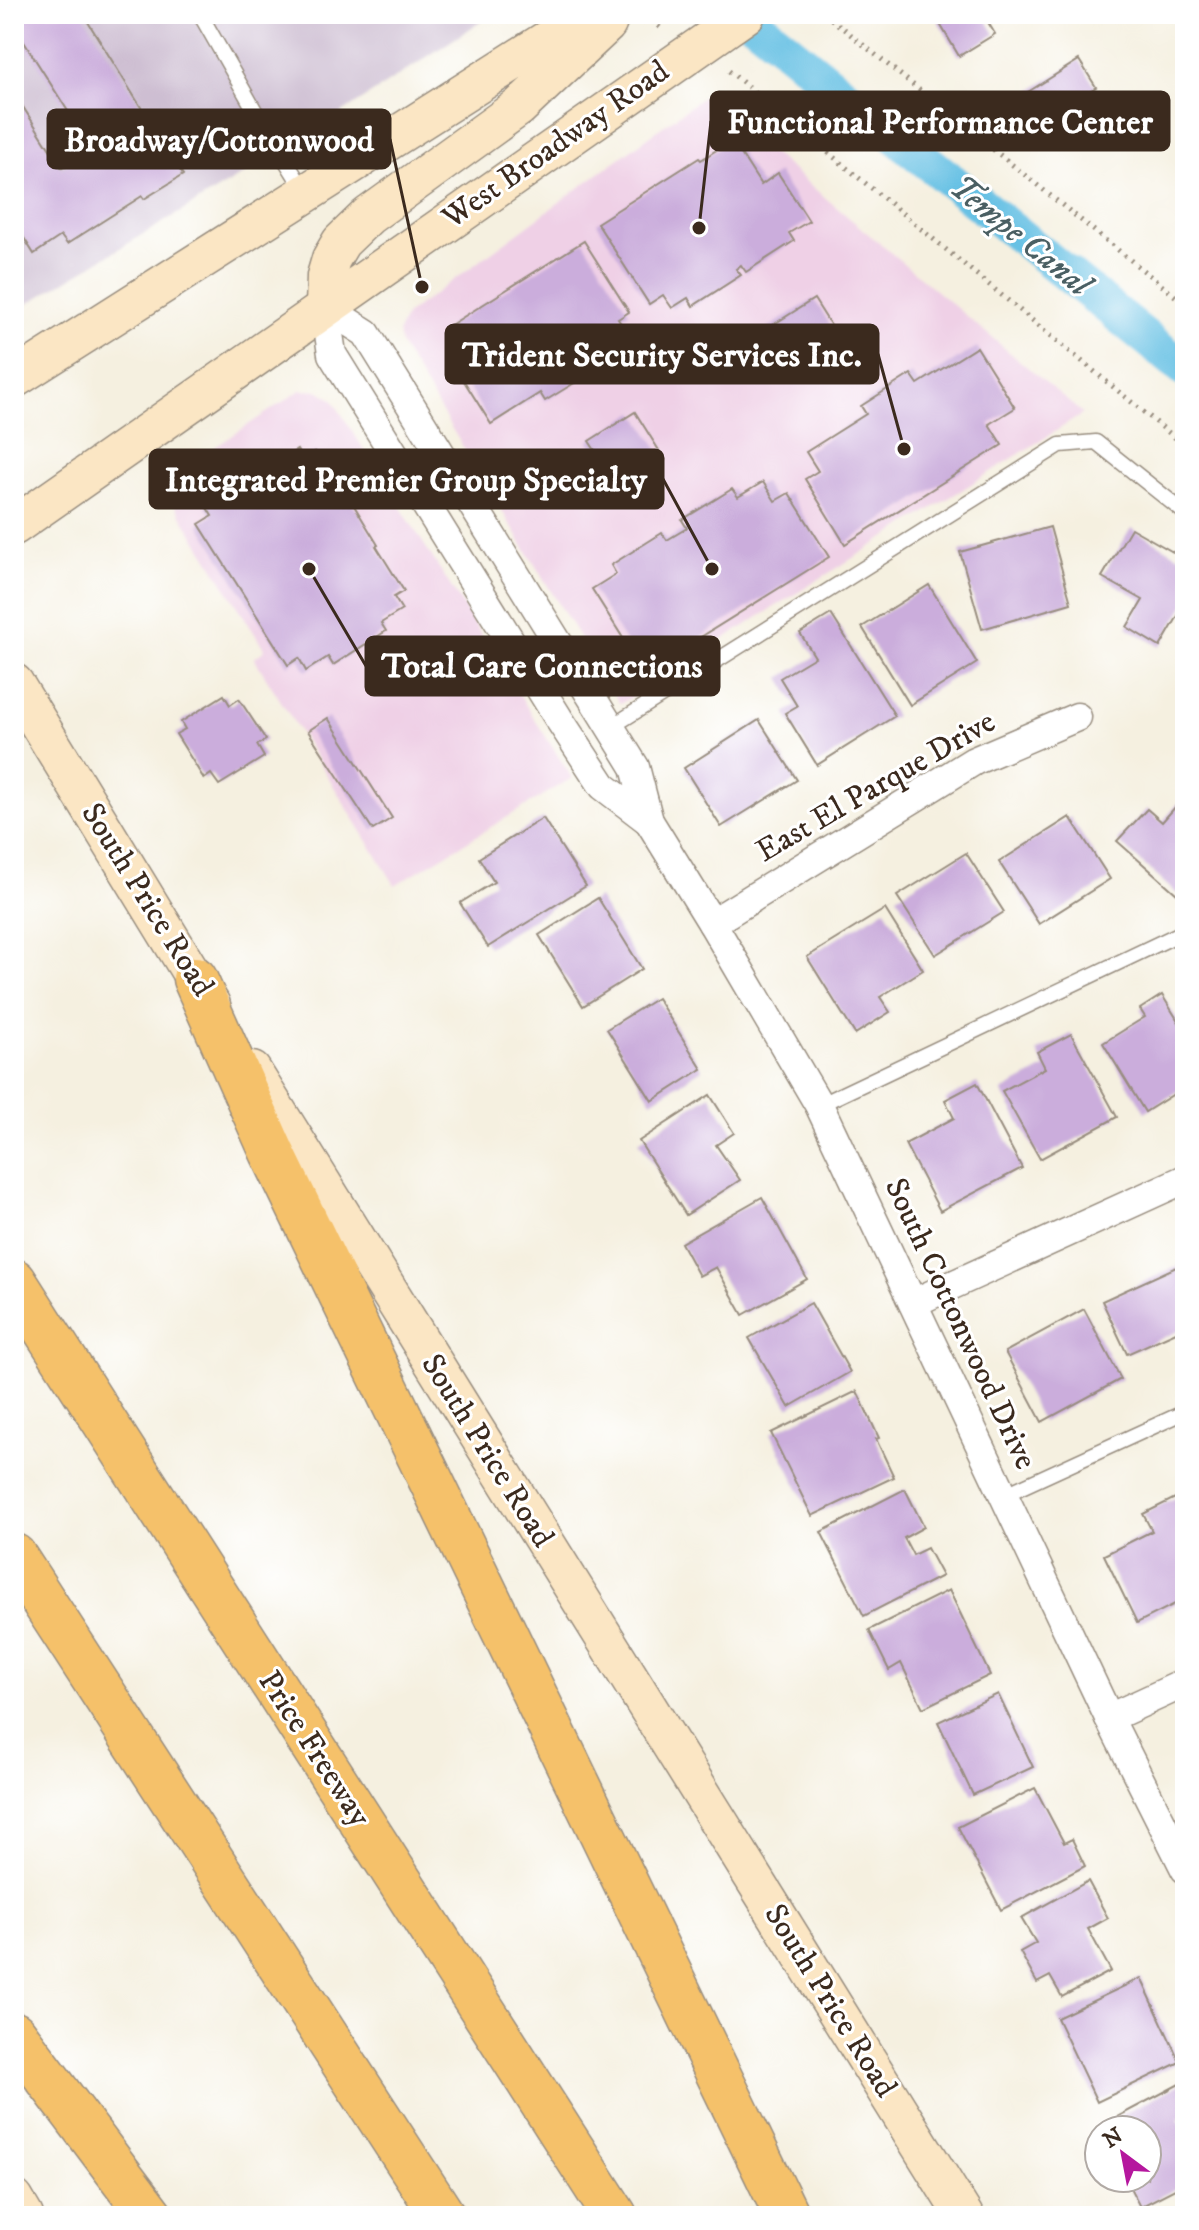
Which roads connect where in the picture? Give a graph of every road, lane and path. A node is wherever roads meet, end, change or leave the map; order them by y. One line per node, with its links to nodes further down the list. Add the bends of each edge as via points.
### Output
1 (200, 14): 8 (lane)
2 (588, 14): 8 (main road)
3 (611, 14): 10 (main road, via 607,24 519,107 368,216 341,242 326,276)
4 (642, 14): 7 (path)
5 (746, 14): 7 (main road, West Broadway Road)
6 (825, 14): 9 (path)
7 (690, 51): 10 (main road, West Broadway Road); 12 (path, via 723,66)
8 (305, 193): 11 (main road)
9 (1185, 304)
10 (325, 307): 14 (main road, West Broadway Road); 15 (street, South Cottonwood Drive, via 332,354); 16 (street, South Cottonwood Drive, via 366,333)
11 (14, 379)
12 (1185, 446)
13 (1185, 513): 19 (lane, via 1096,442 1060,445)
14 (14, 526)
15 (453, 550): 16 (street, via 470,550 502,579); 20 (street, South Cottonwood Drive, via 603,786)
16 (519, 579): 19 (street, South Cottonwood Drive)
17 (14, 683): 23 (main road, South Price Road)
18 (1077, 717): 21 (street, East El Parque Drive, via 974,761)
19 (611, 727): 20 (street, South Cottonwood Drive, via 635,767)
20 (649, 821): 21 (street, South Cottonwood Drive)
21 (712, 923): 24 (street, South Cottonwood Drive)
22 (1185, 931): 24 (lane)
23 (195, 979): 40 (highway, via 272,1152); 41 (main road, South Price Road)
24 (819, 1105): 27 (street, South Cottonwood Drive)
25 (1185, 1179): 27 (street)
26 (14, 1281): 39 (highway, Price Freeway)
27 (913, 1303): 29 (street, South Cottonwood Drive)
28 (1185, 1412): 29 (lane)
29 (1004, 1495): 32 (street, South Cottonwood Drive)
30 (14, 1556): 38 (highway)
31 (1185, 1683): 32 (street)
32 (1109, 1718): 33 (street, South Cottonwood Drive)
33 (1185, 1869)
34 (14, 2034): 37 (highway)
35 (14, 2199): 36 (main road)
36 (24, 2216)
37 (151, 2216)
38 (443, 2216)
39 (615, 2216)
40 (787, 2216)
41 (964, 2216)

